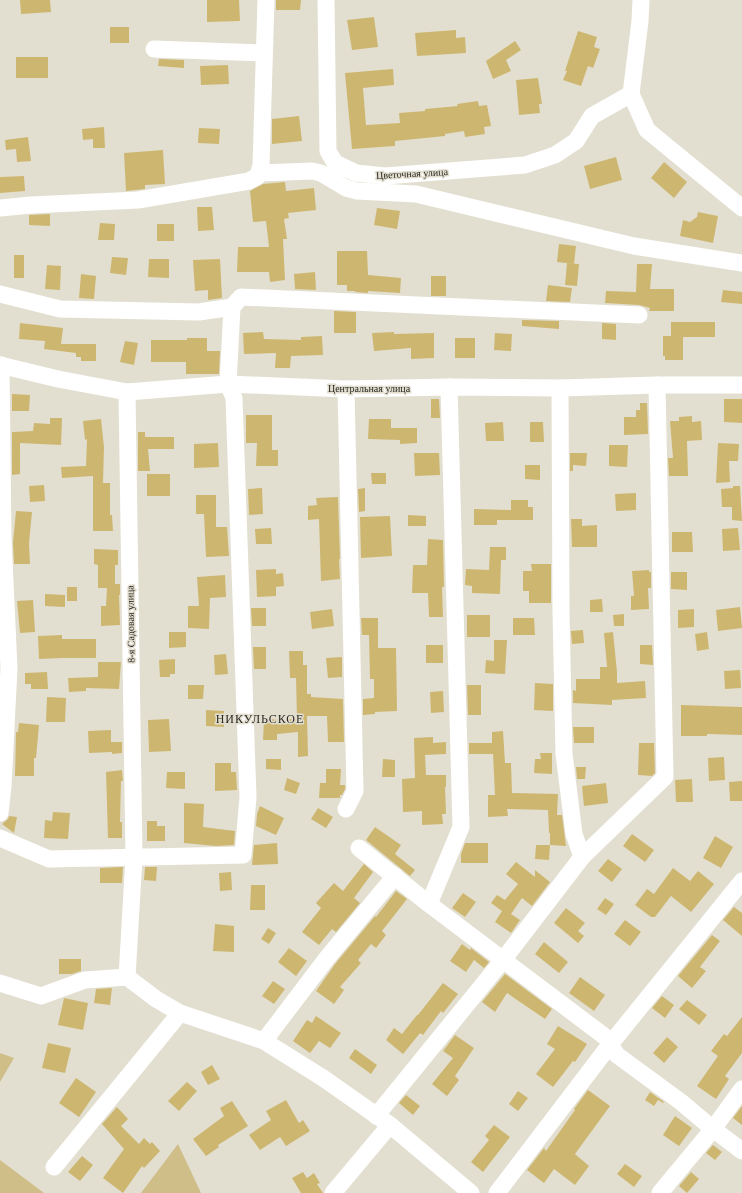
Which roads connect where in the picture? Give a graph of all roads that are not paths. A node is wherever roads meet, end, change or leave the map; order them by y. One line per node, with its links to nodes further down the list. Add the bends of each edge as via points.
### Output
1 (266, 0): 5 (street)
2 (326, 0): 6 (street, Цветочная улица, via 328,151 336,162 356,173 385,176 525,165 554,154 576,141 592,116)
3 (641, 0): 6 (street)
4 (154, 49): 5 (street)
5 (264, 53): 7 (street, via 261,165)
6 (631, 94): 9 (street, via 647,130)
7 (258, 173): 8 (street, via 258,176 249,181 138,200); 10 (street, via 312,171 357,191 416,194 634,246)
8 (0, 208)
9 (742, 208)
10 (742, 263)
11 (0, 294): 12 (street, via 60,309 199,312)
12 (232, 307): 13 (street, via 241,297); 15 (street)
13 (639, 315)
14 (1, 365): 21 (street, Центральная улица); 23 (street, via 3,539 9,668)
15 (228, 384): 20 (street, Центральная улица); 21 (street, Центральная улица); 26 (street, via 234,398 248,789 243,855)
16 (657, 385): 17 (street, Центральная улица); 19 (street, Центральная улица); 27 (street, via 665,777)
17 (742, 385)
18 (449, 387): 19 (street, Центральная улица); 20 (street, Центральная улица); 30 (street, via 461,827)
19 (560, 388): 27 (street, via 564,754 574,834)
20 (346, 389): 22 (street, via 355,791)
21 (127, 392): 26 (street, 8-я Садовая улица)
22 (346, 808)
23 (0, 813)
24 (0, 838): 26 (street, via 49,859)
25 (359, 848): 28 (street)
26 (134, 857): 32 (street, 8-я Садовая улица)
27 (582, 857): 31 (street)
28 (394, 876): 30 (street); 35 (street)
29 (742, 881): 36 (street)
30 (429, 904): 31 (street)
31 (503, 960): 36 (street); 38 (street)
32 (127, 977): 33 (street, via 85,980 41,996); 34 (street)
33 (0, 983)
34 (180, 1013): 35 (street); 42 (street)
35 (264, 1041): 38 (street, via 324,1078)
36 (612, 1042): 40 (street, via 612,1048 617,1055); 45 (street)
37 (742, 1089): 40 (street)
38 (376, 1116): 39 (street)
39 (390, 1125): 43 (street); 44 (street)
40 (713, 1129): 41 (street); 46 (street)
41 (742, 1151)
42 (54, 1167)
43 (333, 1193)
44 (471, 1193)
45 (497, 1193)
46 (660, 1193)

